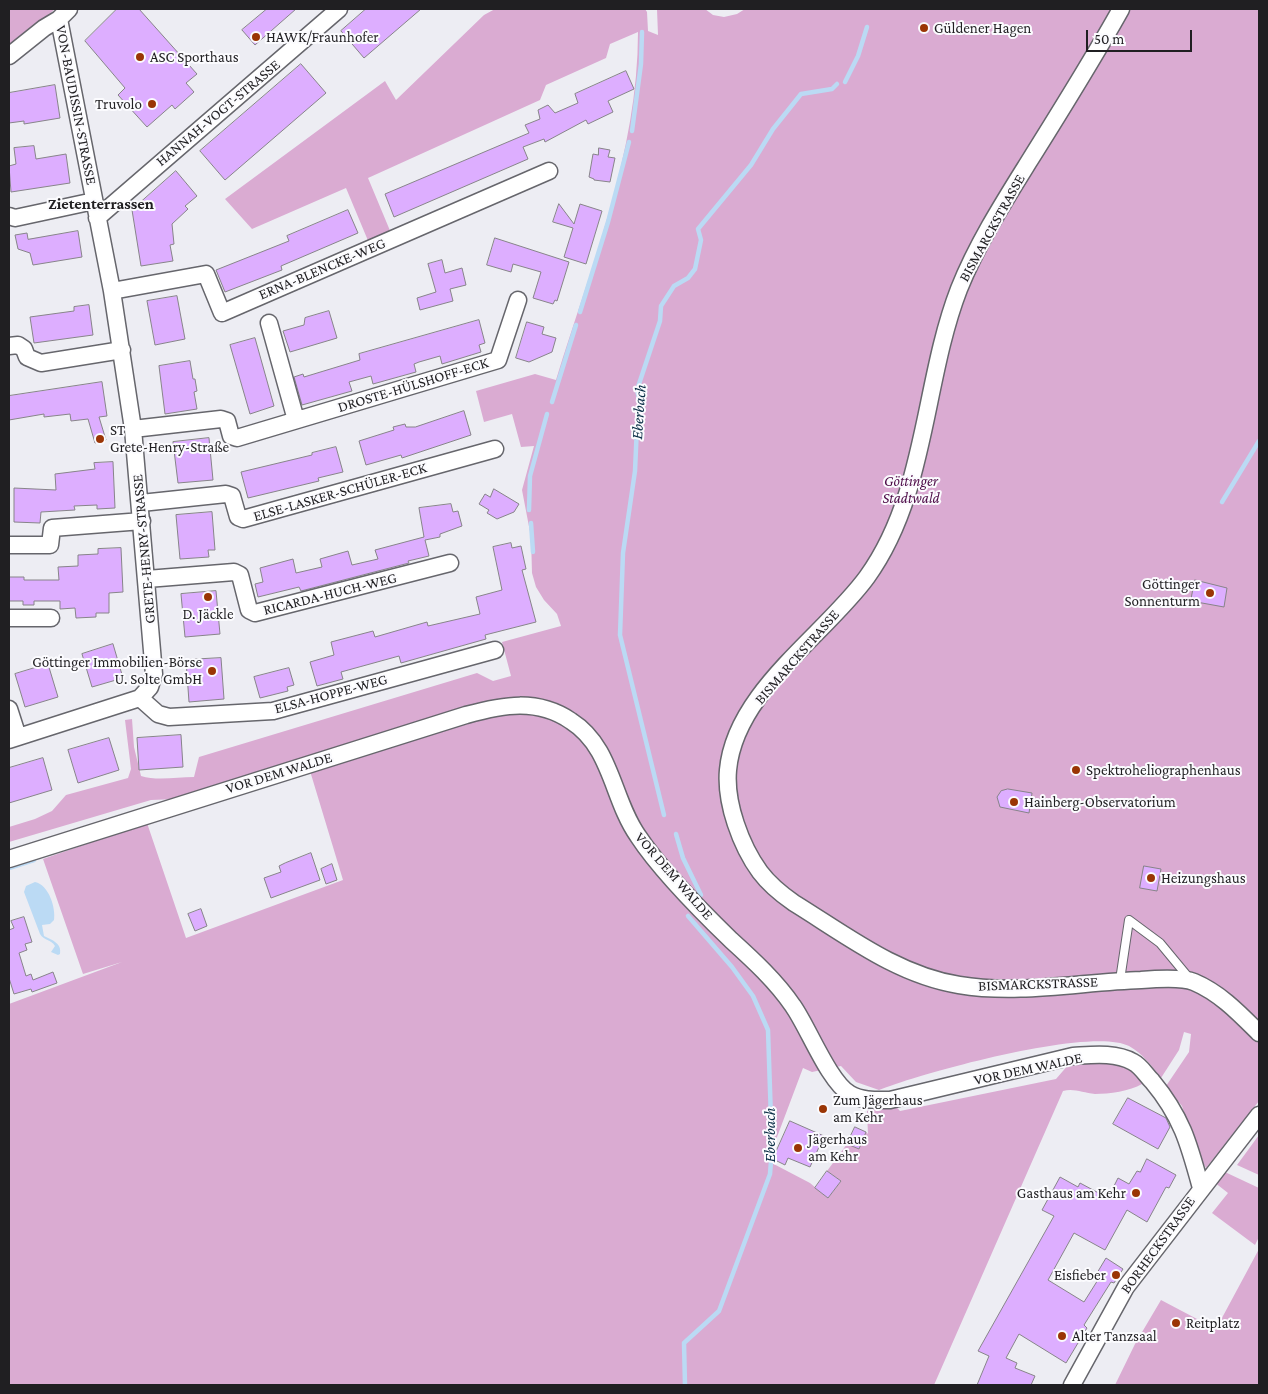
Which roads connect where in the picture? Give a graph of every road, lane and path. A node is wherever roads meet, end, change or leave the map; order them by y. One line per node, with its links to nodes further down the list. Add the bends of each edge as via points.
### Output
1 (339, 9): 8 (street, HANNAH-VOGT-STRASSE)
2 (1121, 9): 29 (street, BISMARCKSTRASSE, via 971,262 949,316 910,480 888,544 853,595 764,691 739,732 728,769 728,787 736,822 760,872 777,891 794,903 905,971 961,986 993,988)
3 (62, 12): 4 (street); 6 (street, VON-BAUDISSIN-STRASSE)
4 (9, 56)
5 (549, 171): 9 (street, ERNA-BLENCKE-WEG, via 222,313 206,274)
6 (94, 201): 7 (street, via 15,218); 8 (street, GRETE-HENRY-STRASSE)
7 (9, 216)
8 (97, 218): 9 (street, GRETE-HENRY-STRASSE)
9 (112, 291): 13 (street, GRETE-HENRY-STRASSE)
10 (518, 300): 14 (street, DROSTE-HÜLSHOFF-ECK, via 498,360)
11 (269, 323): 14 (street)
12 (9, 346): 13 (street, via 18,345 27,357 41,363)
13 (122, 350): 15 (street, GRETE-HENRY-STRASSE)
14 (296, 420): 15 (street, DROSTE-HÜLSHOFF-ECK, via 237,438 231,436 227,421 221,418)
15 (133, 429): 17 (street, GRETE-HENRY-STRASSE)
16 (495, 449): 17 (street, ELSE-LASKER-SCHÜLER-ECK, via 243,519 238,517 232,496 226,494)
17 (141, 503): 18 (street, GRETE-HENRY-STRASSE)
18 (142, 521): 19 (street, via 52,528 50,545); 21 (street, GRETE-HENRY-STRASSE)
19 (9, 545)
20 (450, 563): 21 (street, RICARDA-HUCH-WEG, via 255,613 249,610 240,575 234,572)
21 (147, 579): 25 (street, GRETE-HENRY-STRASSE, via 154,674 150,687)
22 (9, 618): 23 (street)
23 (51, 618)
24 (495, 650): 25 (street, ELSA-HOPPE-WEG, via 273,711 169,718 158,714)
25 (140, 698): 27 (street)
26 (9, 709): 27 (street)
27 (13, 738)
28 (9, 858): 33 (street, VOR DEM WALDE, via 466,715 517,704 539,706 566,718 591,737 602,754 626,817 637,836 700,908 785,995 832,1074 849,1094 872,1100 890,1100 1073,1056 1100,1054 1117,1057 1133,1062 1142,1070 1172,1107 1185,1130)
29 (1120, 980): 30 (street, BISMARCKSTRASSE); 30 (lane, via 1129,920 1160,943)
30 (1192, 981): 31 (street, BISMARCKSTRASSE, via 1226,1000)
31 (1259, 1033)
32 (1259, 1115): 33 (street, BORHECKSTRASSE)
33 (1201, 1188): 34 (street, BORHECKSTRASSE, via 1126,1287)
34 (1072, 1385)

